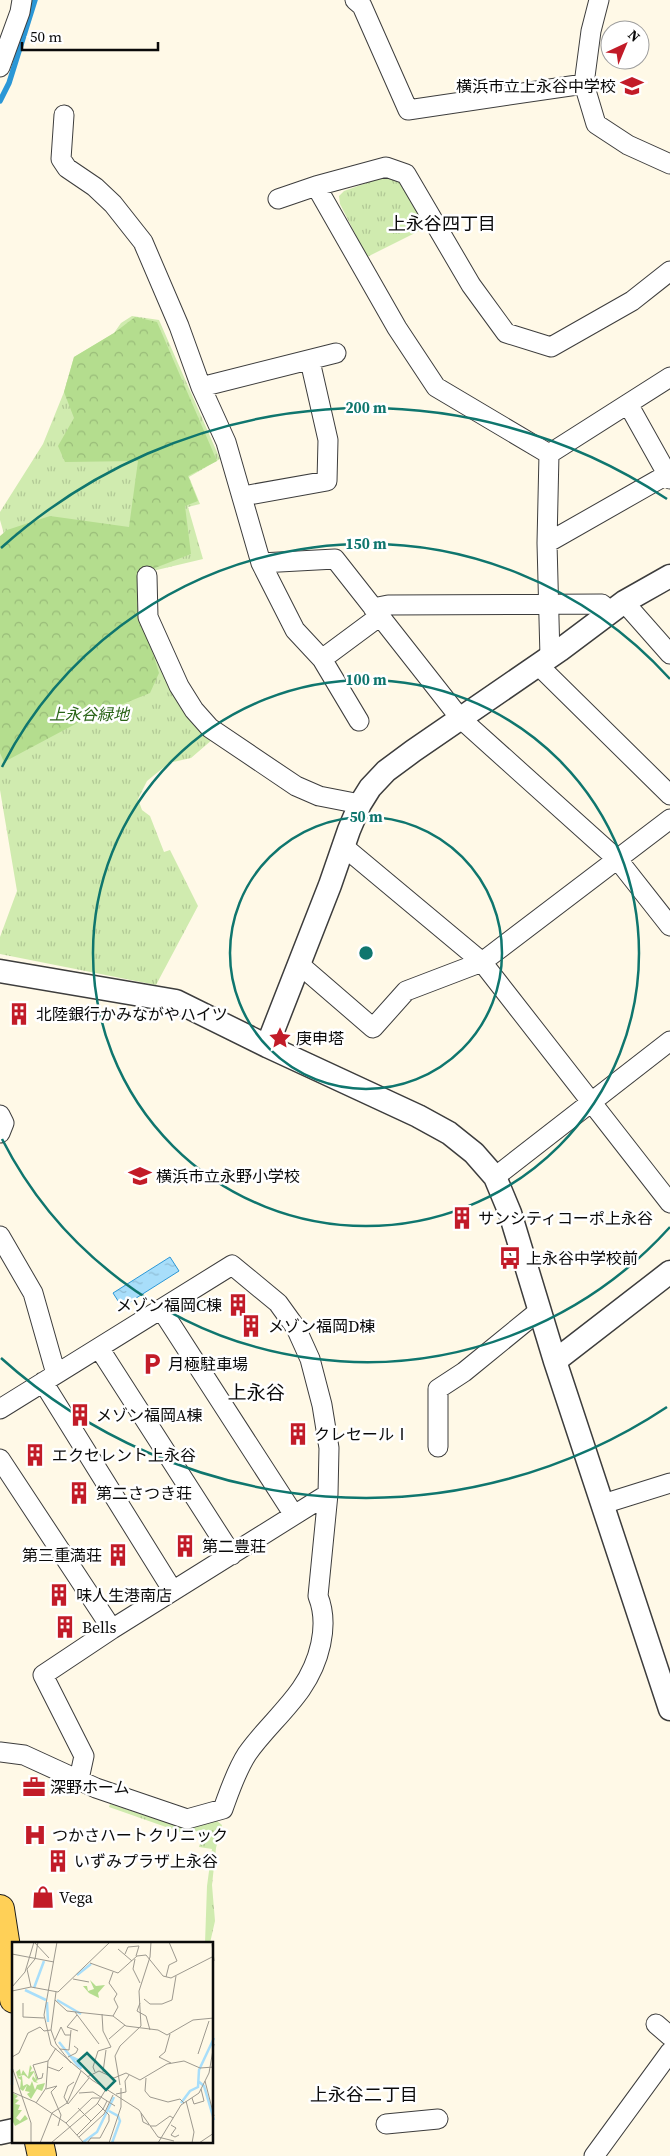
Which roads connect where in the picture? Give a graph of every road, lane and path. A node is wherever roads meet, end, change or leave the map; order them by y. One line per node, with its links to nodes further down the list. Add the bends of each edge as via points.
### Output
1 (22, 0): 4 (street)
2 (355, 0): 5 (street, via 362,6 408,110)
3 (598, 0): 5 (street)
4 (0, 67)
5 (584, 84): 7 (street, via 596,124 628,145)
6 (64, 115): 14 (street, via 61,159 67,168 113,204 143,242)
7 (670, 164)
8 (316, 186): 9 (street); 10 (street, via 386,167 406,174 472,285 506,333 550,348 632,301); 16 (street, via 397,328 436,387)
9 (278, 199)
10 (670, 271)
11 (336, 353): 12 (street)
12 (310, 361): 14 (street); 18 (street, via 328,440 327,481)
13 (670, 377): 15 (street)
14 (201, 387): 18 (street, via 226,442)
15 (628, 404): 16 (street); 17 (street)
16 (549, 454): 19 (street)
17 (669, 476): 19 (street)
18 (243, 496): 20 (street)
19 (547, 543): 23 (street)
20 (261, 562): 25 (street, via 335,559); 27 (street, via 295,630)
21 (146, 576): 32 (street, via 148,617 179,686 210,728 296,786 319,796)
22 (670, 576): 24 (street)
23 (549, 605): 24 (street, via 602,604); 25 (street, via 388,605); 28 (street)
24 (618, 607): 26 (street); 28 (street)
25 (377, 612): 27 (street); 29 (street)
26 (670, 654)
27 (322, 659): 30 (street)
28 (544, 661): 29 (street); 31 (street)
29 (460, 718): 32 (street, via 386,771); 35 (street)
30 (359, 721)
31 (670, 795)
32 (360, 804): 34 (street)
33 (670, 818): 35 (street)
34 (343, 846): 37 (street); 38 (street)
35 (618, 860): 36 (street); 37 (street)
36 (670, 926)
37 (482, 962): 38 (street, via 406,990 373,1028); 42 (street)
38 (300, 965): 41 (street)
39 (0, 971): 41 (street, via 176,1001)
40 (670, 1041): 42 (street)
41 (267, 1046): 45 (street, via 449,1133)
42 (592, 1102): 45 (street); 46 (street)
43 (0, 1115): 44 (street, via 4,1123)
44 (0, 1133)
45 (495, 1176): 50 (street)
46 (670, 1203)
47 (0, 1236): 53 (street, via 33,1293)
48 (670, 1272): 52 (street)
49 (160, 1310): 51 (street); 58 (street, via 232,1265 278,1303 296,1328 310,1360 322,1405 329,1448); 60 (street)
50 (540, 1310): 52 (street); 55 (street, via 438,1389)
51 (99, 1348): 53 (street); 61 (street)
52 (555, 1361): 59 (street)
53 (50, 1378): 54 (street); 62 (street)
54 (0, 1409)
55 (438, 1446)
56 (0, 1459): 63 (street)
57 (670, 1483): 59 (street)
58 (328, 1494): 60 (street); 66 (street, via 318,1596 324,1625 316,1657 302,1688 237,1770 223,1809 187,1819 96,1788)
59 (603, 1504): 64 (street)
60 (294, 1515): 61 (street)
61 (232, 1555): 62 (street)
62 (173, 1591): 63 (street)
63 (112, 1629): 66 (street, via 42,1675 84,1756)
64 (670, 1709)
65 (0, 1752): 66 (street, via 24,1755)
66 (79, 1779)
67 (0, 1909): 68 (main road)
68 (12, 1986)
69 (656, 2024): 70 (street)
70 (670, 2036)
71 (670, 2052): 74 (street)
72 (438, 2119): 73 (street)
73 (386, 2124)
74 (594, 2156)

